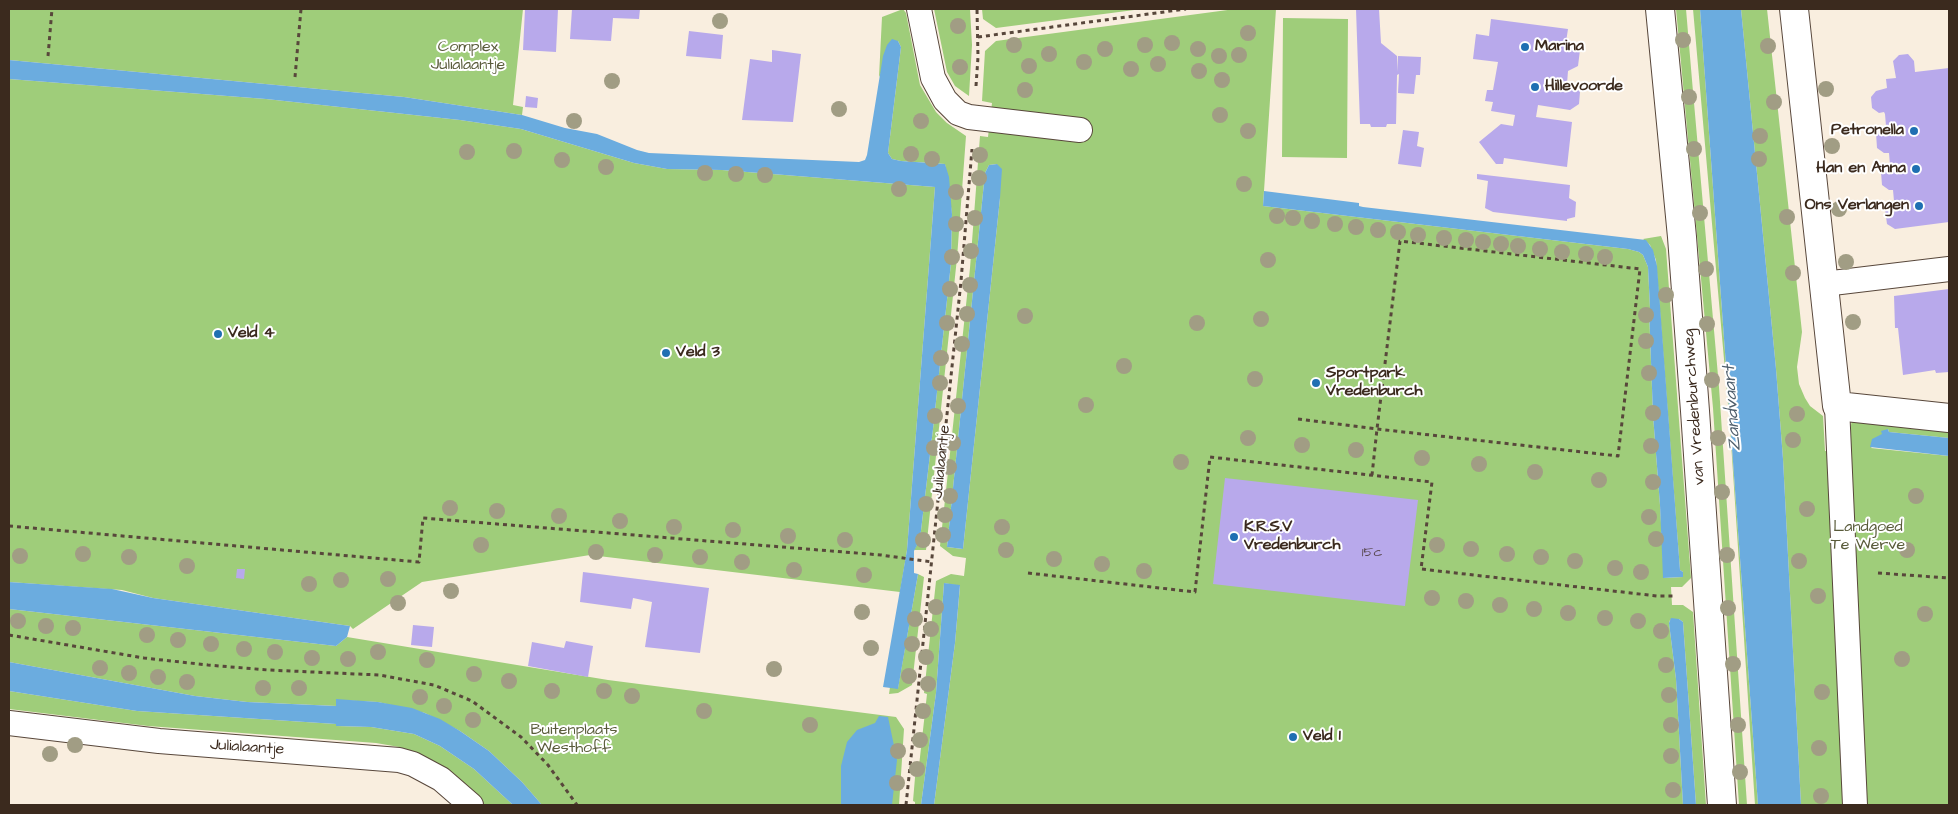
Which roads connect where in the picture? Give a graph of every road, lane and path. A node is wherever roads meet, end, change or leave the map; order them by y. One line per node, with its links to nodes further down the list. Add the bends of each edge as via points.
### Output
1 (52, 9): 9 (path)
2 (301, 9): 10 (path)
3 (919, 9): 11 (lane, via 931,71 940,93 958,113)
4 (976, 9): 8 (path, Julialaantje)
5 (1186, 9): 8 (path)
6 (1660, 9): 25 (street, van Vredenburchweg, via 1682,237)
7 (1794, 9): 14 (street)
8 (978, 37): 11 (path, Julialaantje)
9 (48, 56)
10 (295, 77)
11 (974, 118): 12 (lane); 21 (path, Julialaantje, via 962,281)
12 (1080, 130)
13 (1949, 269): 14 (lane)
14 (1824, 284): 15 (street)
15 (1837, 406): 16 (street); 23 (lane)
16 (1949, 418)
17 (1298, 419): 18 (path)
18 (1378, 428): 18 (path, via 1400,241 1640,269 1618,456); 19 (path)
19 (1372, 475): 22 (path, via 1210,457 1195,592); 25 (path, via 1432,482 1422,569 1658,596)
20 (9, 526): 21 (path, via 419,562 423,518)
21 (932, 562): 30 (path, Julialaantje)
22 (1028, 573)
23 (1845, 574): 24 (path); 32 (lane)
24 (1949, 578)
25 (1709, 594): 31 (street, van Vredenburchweg)
26 (9, 635): 29 (path, via 144,658 217,666 379,675 434,685 472,701 521,736 561,780)
27 (9, 723): 28 (lane, Julialaantje, via 159,741 399,760 441,779)
28 (472, 805)
29 (577, 805)
30 (906, 805)
31 (1722, 805)
32 (1855, 805)

